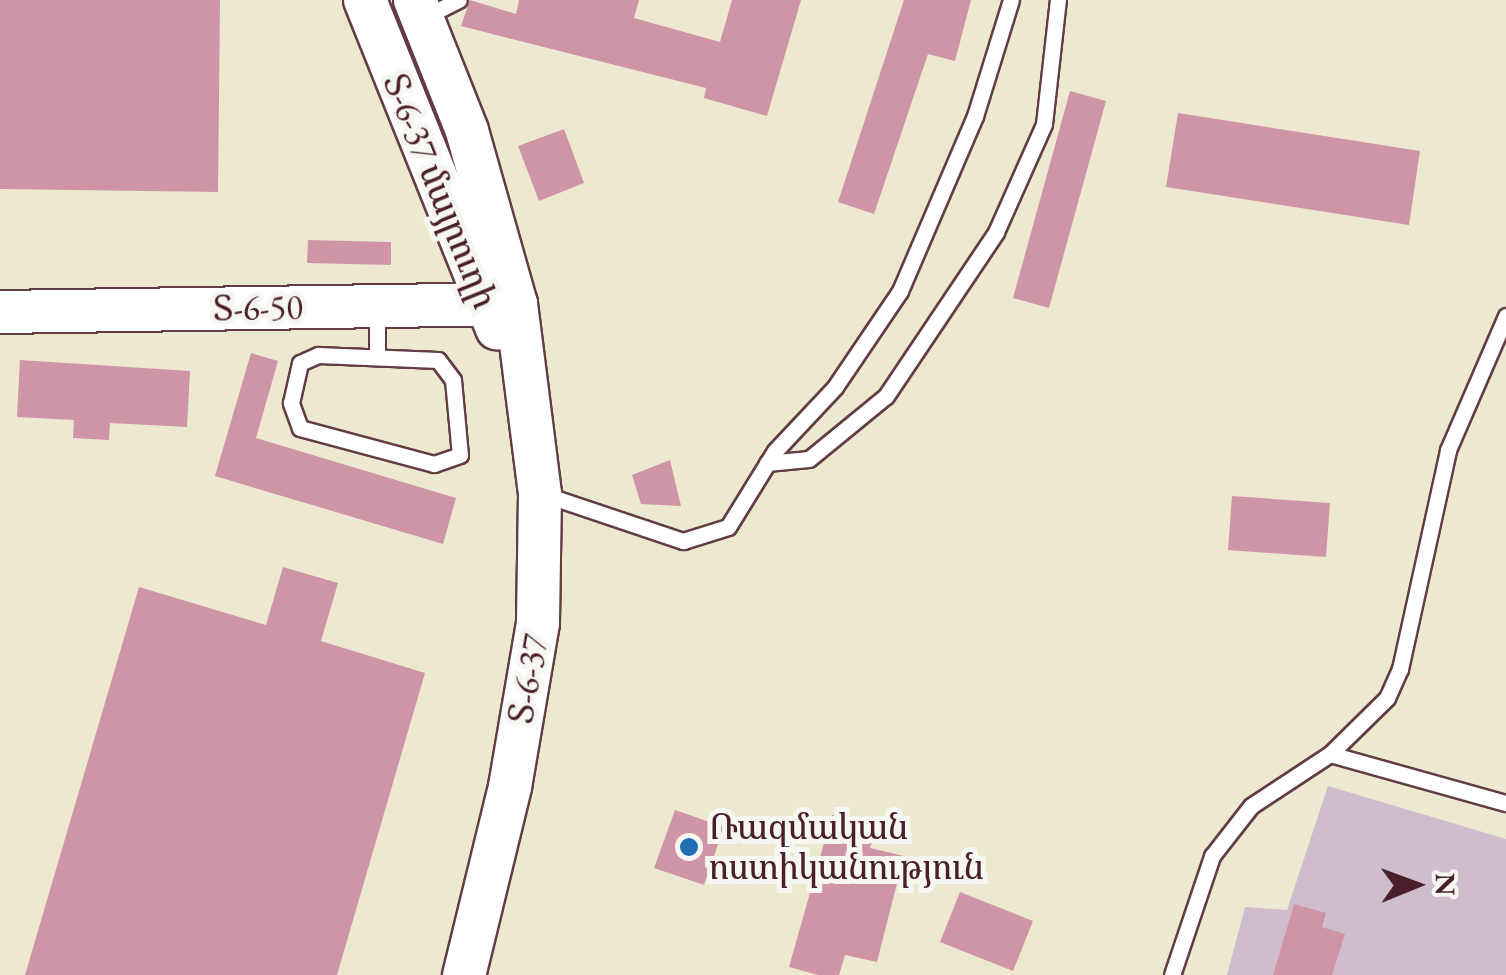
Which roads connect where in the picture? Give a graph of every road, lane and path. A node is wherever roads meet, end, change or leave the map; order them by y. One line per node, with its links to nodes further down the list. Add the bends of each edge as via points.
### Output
1 (365, 0): 7 (main road, Տ-6-37 մայրուղի / Տ-6-37)
2 (459, 0): 5 (lane)
3 (1011, 0): 12 (lane, via 975,116 900,291 835,387)
4 (1058, 0): 12 (lane, via 1044,124 996,232 886,396 809,459)
5 (418, 9): 7 (main road, Տ-6-37 մայրուղի / Տ-6-37, via 468,131)
6 (377, 307): 7 (main road, Տ-6-50 / Տ-6-50); 8 (main road, Տ-6-50 / Տ-6-50); 10 (lane)
7 (501, 307): 11 (main road, Տ-6-37 մայրուղի / Տ-6-37)
8 (0, 312)
9 (1506, 316): 14 (lane, via 1448,450 1400,669 1387,698)
10 (377, 356): 10 (lane, via 438,360 448,369 460,455 434,464 300,428 291,403 300,363 318,355)
11 (525, 379): 13 (main road, Տ-6-37 / Տ-6-37)
12 (767, 464): 13 (lane, via 728,528 684,542)
13 (540, 494): 16 (main road, Տ-6-37 / Տ-6-37, via 538,623 510,787)
14 (1330, 754): 15 (lane); 17 (lane, via 1251,806 1212,856)
15 (1506, 802)
16 (464, 975)
17 (1172, 975)

